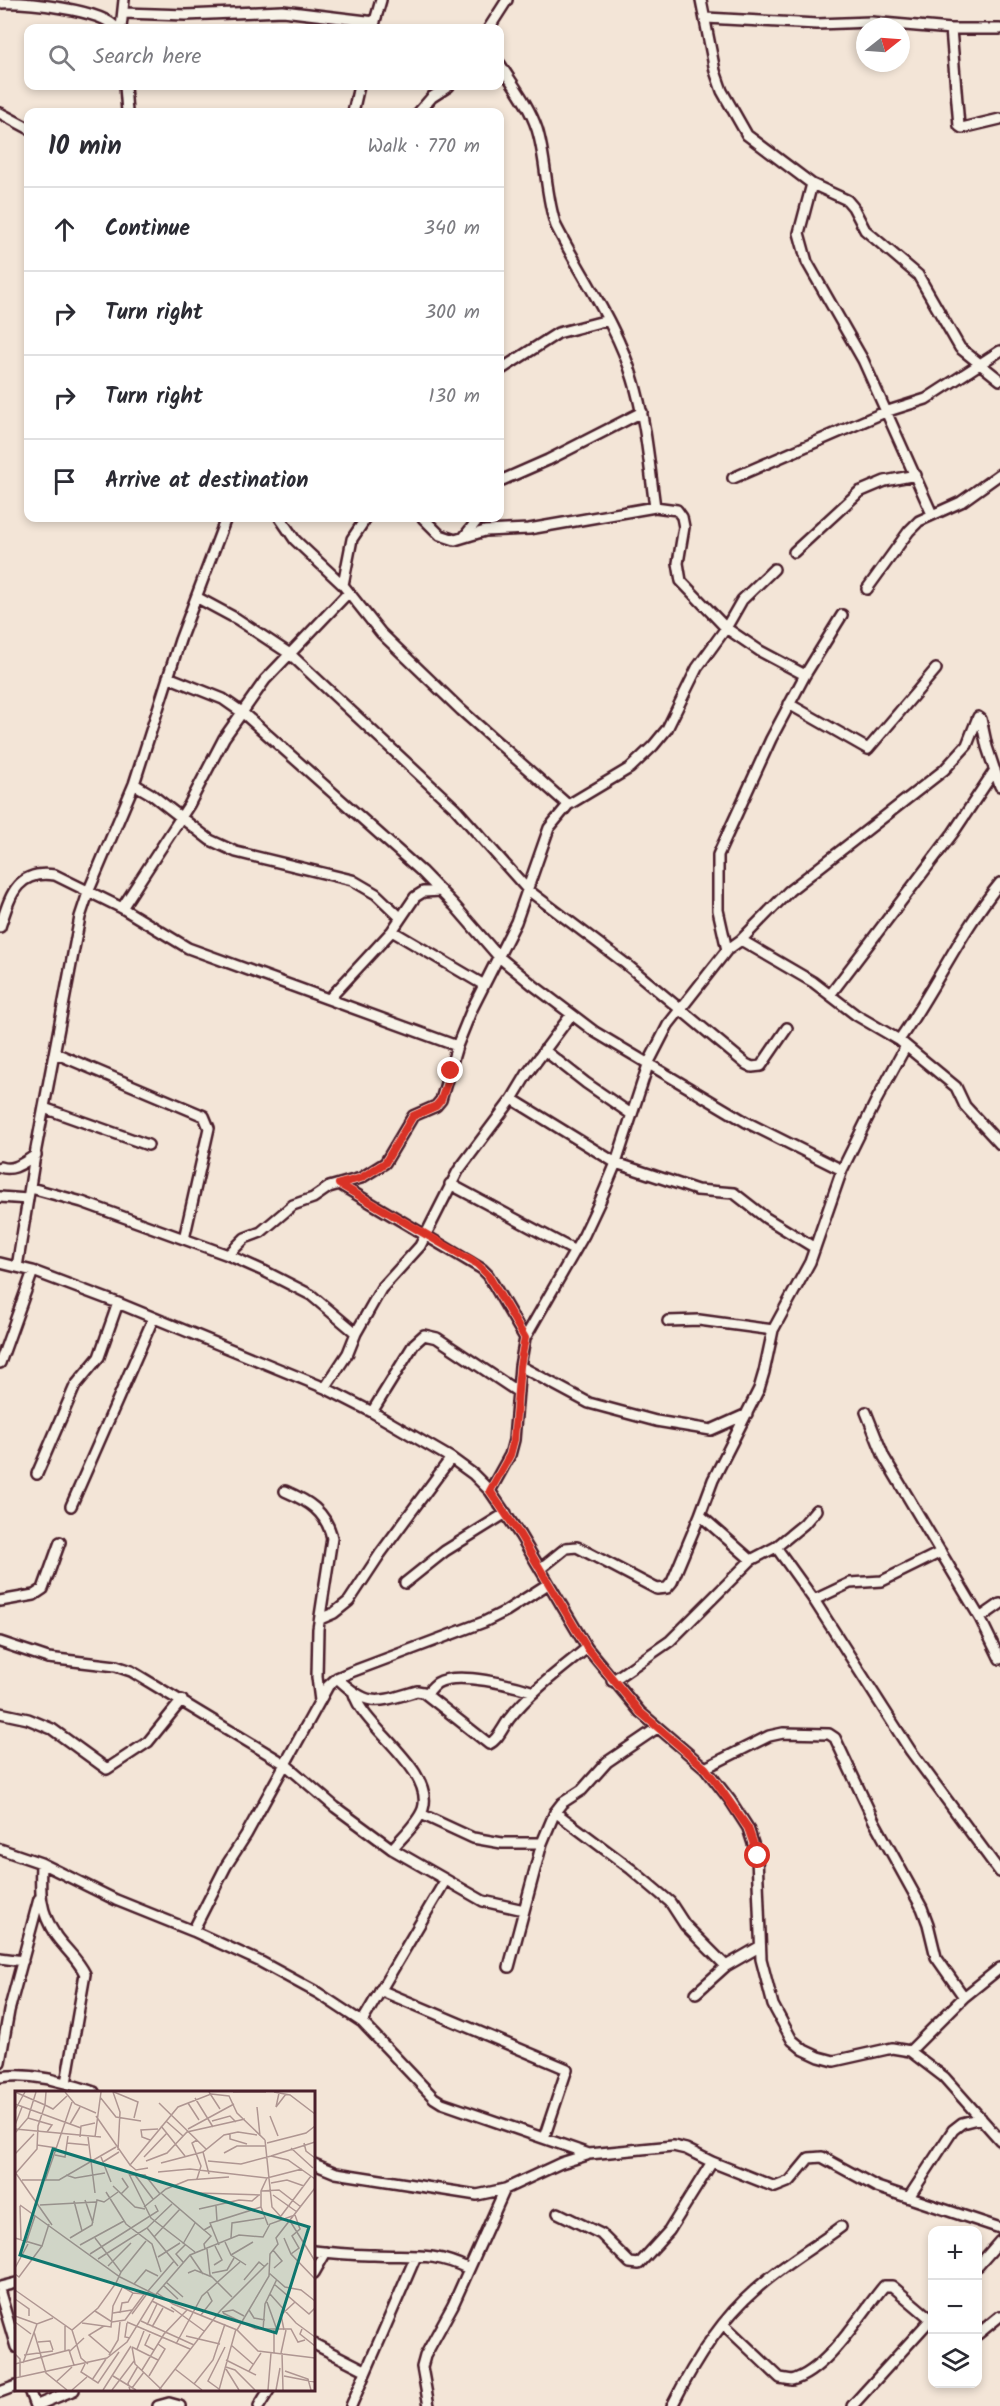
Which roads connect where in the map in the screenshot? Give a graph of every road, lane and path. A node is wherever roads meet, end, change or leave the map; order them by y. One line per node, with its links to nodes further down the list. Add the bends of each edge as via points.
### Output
1 (124, 0): 7 (street)
2 (381, 0): 12 (street)
3 (507, 0): 13 (street)
4 (701, 0): 8 (street)
5 (0, 3): 6 (street)
6 (57, 4): 9 (street)
7 (123, 13): 10 (street); 11 (street, via 283,12)
8 (706, 18): 14 (street, via 817,24 871,22); 26 (street, via 715,71 740,125 747,135)
9 (111, 24)
10 (122, 24)
11 (367, 24)
12 (374, 24)
13 (492, 24)
14 (951, 29): 15 (street); 24 (street, via 959,126)
15 (1000, 29)
16 (504, 70): 27 (street, via 537,129 556,226)
17 (125, 90): 20 (street)
18 (358, 90): 21 (street)
19 (443, 90): 22 (street)
20 (128, 108)
21 (354, 108)
22 (422, 108)
23 (0, 113): 25 (street)
24 (1000, 119)
25 (24, 126)
26 (812, 184): 29 (street, via 847,200 865,230 918,275 952,337); 33 (street, via 800,233 807,262 860,354)
27 (608, 320): 30 (street, via 558,333); 32 (street)
28 (1000, 351): 29 (street)
29 (980, 365): 31 (street); 33 (street, via 935,395)
30 (504, 367)
31 (1000, 380)
32 (642, 412): 37 (street); 38 (street)
33 (885, 412): 35 (street); 36 (street)
34 (1000, 474): 39 (street, via 961,502)
35 (915, 475): 39 (street); 46 (street, via 859,492)
36 (734, 478)
37 (504, 479)
38 (655, 507): 45 (street); 52 (street, via 677,510 682,517 678,563 681,581)
39 (932, 514): 49 (street, via 909,531)
40 (225, 522): 50 (street)
41 (283, 522): 48 (street, via 301,546)
42 (363, 522): 48 (street, via 352,539)
43 (427, 522): 45 (street, via 446,538)
44 (476, 522): 45 (street)
45 (464, 537)
46 (794, 552)
47 (774, 569): 52 (street, via 748,593)
48 (345, 589): 53 (street); 62 (street, via 381,633)
49 (867, 589)
50 (198, 598): 53 (street); 56 (street)
51 (842, 615): 55 (street)
52 (726, 628): 55 (street); 62 (street, via 697,668 678,710 653,746 630,768)
53 (290, 654): 58 (street, via 269,675); 67 (street, via 455,808)
54 (936, 669): 57 (street, via 868,749)
55 (805, 675): 57 (street)
56 (168, 677): 58 (street, via 223,699); 60 (street)
57 (789, 704): 75 (street, via 718,855 719,919)
58 (243, 713): 63 (street, via 216,751); 68 (street)
59 (995, 770): 61 (street); 74 (street, via 978,717 967,745 944,770 789,891); 78 (street, via 953,833)
60 (134, 784): 63 (street); 66 (street)
61 (1000, 786)
62 (568, 805): 67 (street, via 549,828)
63 (181, 818): 70 (street); 71 (street, via 210,840 236,852 352,879 376,894)
64 (1000, 883): 83 (street, via 949,957)
65 (0, 889): 69 (street)
66 (88, 890): 69 (street, via 42,873 28,876); 70 (street); 86 (street)
67 (528, 890): 76 (street); 80 (street, via 626,964)
68 (441, 891): 71 (street, via 420,894); 76 (street)
69 (11, 895): 72 (street)
70 (122, 908): 79 (street, via 188,948)
71 (400, 917): 73 (street)
72 (0, 927)
73 (392, 931): 77 (street); 79 (street)
74 (741, 940): 75 (street); 78 (street)
75 (727, 950): 80 (street)
76 (499, 957): 77 (street); 81 (street)
77 (484, 985): 84 (street)
78 (830, 995): 83 (street)
79 (329, 999): 84 (street)
80 (679, 1010): 82 (street, via 752,1066 761,1066); 87 (street)
81 (571, 1015): 85 (street); 87 (street)
82 (787, 1029)
83 (902, 1043): 91 (street, via 956,1087 965,1106); 96 (street)
84 (457, 1046): 97 (street, via 436,1106 413,1116 385,1163 361,1178)
85 (544, 1050): 88 (street); 90 (street)
86 (55, 1053): 89 (street); 103 (street, via 204,1116 209,1128)
87 (649, 1062): 90 (street); 96 (street, via 746,1122)
88 (512, 1099): 94 (street); 98 (street)
89 (44, 1108): 92 (street); 93 (street)
90 (631, 1114): 94 (street)
91 (999, 1140)
92 (148, 1145)
93 (36, 1155): 95 (street, via 15,1167); 99 (street)
94 (616, 1163): 104 (street, via 697,1190 734,1193); 105 (street)
95 (0, 1167)
96 (842, 1170): 104 (street)
97 (339, 1184): 102 (street); 106 (street, via 293,1205)
98 (450, 1184): 102 (street); 105 (street)
99 (31, 1188): 101 (street); 103 (street)
100 (0, 1197): 101 (street)
101 (28, 1199): 108 (street)
102 (426, 1234): 114 (street, via 412,1256 381,1288); 115 (street, via 477,1264 488,1275)
103 (183, 1239): 106 (street)
104 (815, 1248): 113 (street)
105 (575, 1251): 115 (street)
106 (228, 1255): 114 (street, via 311,1295)
107 (0, 1263): 108 (street)
108 (17, 1267): 109 (street)
109 (33, 1271): 110 (street); 116 (street)
110 (118, 1303): 111 (street); 124 (street, via 99,1357 75,1386)
111 (153, 1319): 118 (street); 127 (street)
112 (668, 1321): 113 (street, via 699,1320)
113 (773, 1330): 122 (street, via 764,1372)
114 (356, 1333): 118 (street)
115 (525, 1338): 117 (street)
116 (0, 1363)
117 (520, 1366): 119 (street); 122 (street, via 589,1403 656,1421 711,1430)
118 (325, 1388): 120 (street)
119 (518, 1392): 120 (street, via 437,1338 424,1335 414,1344); 126 (street, via 510,1455)
120 (372, 1412): 123 (street)
121 (866, 1412): 133 (street, via 885,1457)
122 (747, 1414): 130 (street)
123 (451, 1458): 126 (street); 142 (street, via 349,1601)
124 (37, 1474)
125 (285, 1491): 142 (street, via 312,1505 329,1525 331,1551)
126 (490, 1491): 129 (street)
127 (70, 1506)
128 (816, 1510): 132 (street)
129 (506, 1513): 135 (street); 136 (street, via 445,1551)
130 (700, 1515): 134 (street); 135 (street, via 667,1588 657,1589 577,1547 566,1548)
131 (60, 1542): 139 (street, via 43,1589)
132 (776, 1547): 134 (street); 138 (street)
133 (941, 1552): 138 (street, via 882,1581 849,1583); 141 (street)
134 (752, 1560): 147 (street, via 670,1641)
135 (540, 1569): 137 (street)
136 (405, 1584)
137 (548, 1584): 144 (street); 146 (street, via 484,1622)
138 (814, 1600): 163 (street, via 907,1745)
139 (0, 1601)
140 (1000, 1605): 141 (street)
141 (980, 1618): 145 (street)
142 (320, 1619): 152 (street, via 316,1650)
143 (0, 1642): 151 (street, via 48,1658 117,1666)
144 (587, 1648): 147 (street); 148 (street)
145 (1000, 1659)
146 (337, 1678): 149 (street); 152 (street)
147 (612, 1681): 154 (street)
148 (534, 1692): 150 (street, via 472,1679 438,1683); 150 (street, via 489,1744)
149 (354, 1694): 150 (street, via 380,1700 417,1691); 158 (street, via 359,1707 394,1744 417,1778 424,1802)
150 (427, 1694)
151 (182, 1700): 153 (street, via 148,1742 107,1769 52,1729); 155 (street)
152 (320, 1701): 155 (street)
153 (0, 1713)
154 (657, 1728): 156 (street); 157 (street, via 607,1762)
155 (285, 1764): 161 (street); 167 (street, via 225,1866)
156 (705, 1768): 168 (street, via 748,1828 758,1856); 176 (street, via 769,1736 829,1734 835,1738 874,1821 922,1908 936,1958)
157 (555, 1812): 159 (street); 171 (street, via 670,1902 685,1925)
158 (421, 1814): 159 (street, via 473,1838); 161 (street)
159 (542, 1843): 166 (street)
160 (0, 1849): 162 (street)
161 (392, 1849): 164 (street)
162 (41, 1863): 165 (street); 167 (street, via 116,1900)
163 (1000, 1872)
164 (445, 1881): 166 (street, via 483,1901); 174 (street)
165 (39, 1899): 170 (street); 181 (street, via 56,1936 80,1962 85,1974)
166 (524, 1910): 172 (street)
167 (193, 1931): 177 (street, via 292,1979)
168 (759, 1947): 171 (street); 178 (street, via 773,2006 792,2040 804,2050 834,2061 876,2050)
169 (0, 1958): 170 (street)
170 (23, 1961): 179 (street)
171 (726, 1966): 175 (street)
172 (509, 1967)
173 (1000, 1968): 176 (street)
174 (380, 1990): 177 (street); 184 (street, via 567,2069)
175 (696, 1993)
176 (964, 1997): 178 (street)
177 (362, 2022): 184 (street, via 434,2098)
178 (910, 2051): 183 (street, via 944,2077)
179 (0, 2062)
180 (0, 2077): 181 (street, via 18,2074)
181 (66, 2083): 182 (street)
182 (91, 2091)
183 (981, 2118): 185 (street); 190 (street, via 953,2130)
184 (544, 2138): 186 (street)
185 (1000, 2140)
186 (589, 2154): 187 (street, via 665,2146 686,2149); 189 (street)
187 (712, 2162): 190 (street, via 775,2187 790,2181 809,2158 822,2157 876,2187); 191 (street, via 669,2231 639,2264 630,2263 601,2235)
188 (315, 2164): 189 (street, via 336,2173 471,2194)
189 (505, 2189): 199 (street)
190 (909, 2197): 193 (street)
191 (558, 2212)
192 (841, 2227): 207 (street, via 754,2290)
193 (1000, 2228)
194 (1000, 2241): 198 (street)
195 (315, 2251): 196 (street)
196 (326, 2252): 197 (street); 200 (street)
197 (416, 2256): 199 (street, via 432,2255); 211 (street)
198 (982, 2261)
199 (469, 2269): 221 (street, via 425,2356)
200 (315, 2270)
201 (15, 2283): 202 (street)
202 (0, 2287)
203 (0, 2293): 209 (street)
204 (928, 2316): 207 (street, via 892,2286 884,2286 850,2332 811,2370 792,2380 780,2378)
205 (1000, 2316): 208 (street)
206 (928, 2323): 223 (street)
207 (723, 2324): 222 (street, via 689,2372)
208 (982, 2331)
209 (15, 2343)
210 (315, 2345): 211 (street)
211 (365, 2370): 220 (street)
212 (15, 2386): 216 (street)
213 (29, 2391): 214 (street, via 35,2406)
214 (72, 2391)
215 (269, 2391): 219 (street)
216 (0, 2392)
217 (158, 2406): 218 (street)
218 (180, 2406)
219 (259, 2406)
220 (351, 2406)
221 (429, 2406)
222 (672, 2406)
223 (852, 2406)

